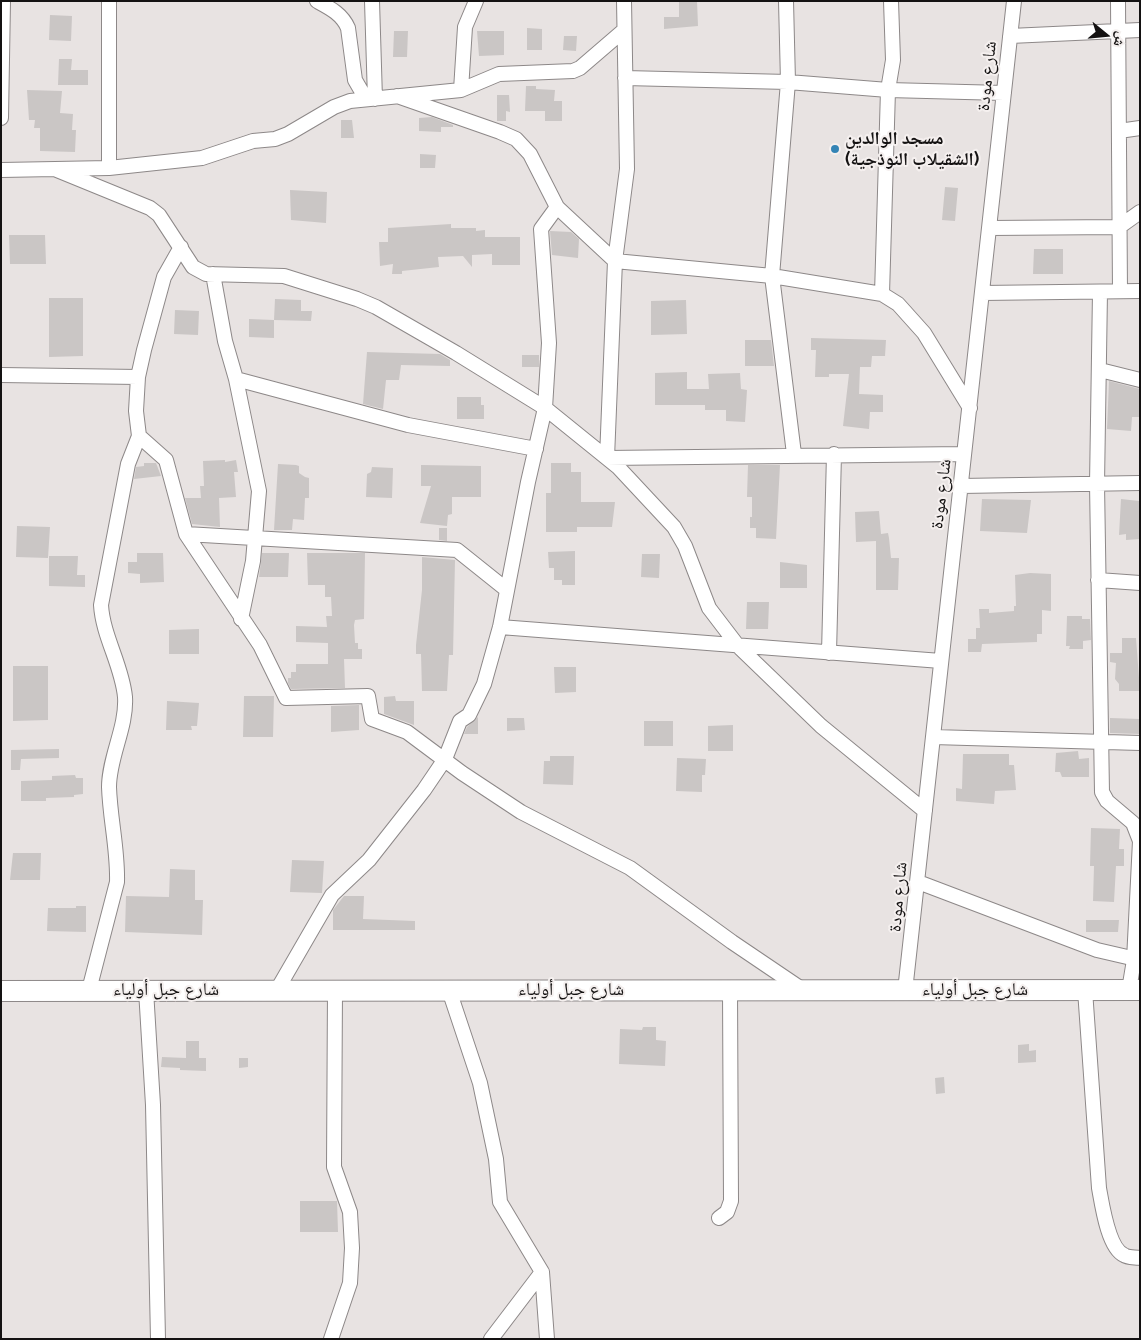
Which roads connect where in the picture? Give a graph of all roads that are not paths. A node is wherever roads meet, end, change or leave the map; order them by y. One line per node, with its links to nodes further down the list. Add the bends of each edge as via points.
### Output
1 (3, 1): 22 (street)
2 (109, 1): 25 (street)
3 (316, 1): 21 (street, via 336,12 345,22 355,80)
4 (372, 1): 21 (street)
5 (476, 1): 17 (street, via 466,27)
6 (624, 1): 12 (street)
7 (786, 1): 16 (street)
8 (891, 1): 18 (street, via 893,60)
9 (1014, 1): 14 (street, شارع مودة)
10 (1118, 1): 13 (street)
11 (1140, 30): 13 (street)
12 (623, 31): 15 (street); 17 (street, via 573,71 500,74)
13 (1118, 31): 14 (street); 24 (street)
14 (1010, 36): 19 (street, شارع مودة)
15 (625, 78): 16 (street); 33 (street, via 627,169)
16 (788, 82): 18 (street); 35 (street)
17 (461, 90): 20 (street)
18 (888, 90): 19 (street); 40 (street)
19 (1004, 93): 31 (street, شارع مودة)
20 (397, 96): 21 (street); 28 (street, via 516,139 530,154)
21 (370, 99): 25 (street, via 334,106 274,139 202,158)
22 (1, 118)
23 (1140, 128): 24 (street)
24 (1119, 130): 30 (street)
25 (109, 168): 27 (street)
26 (1, 170): 27 (street)
27 (57, 170): 32 (street, via 150,208 159,215)
28 (557, 207): 33 (street); 46 (street, via 541,230 550,343)
29 (1140, 212): 30 (street)
30 (1119, 227): 31 (street); 36 (street)
31 (989, 228): 39 (street, شارع مودة)
32 (181, 247): 34 (street, via 193,267); 43 (street, via 164,277 156,300)
33 (615, 261): 35 (street); 53 (street)
34 (212, 274): 44 (street); 46 (street, via 284,276 376,307)
35 (772, 276): 40 (street); 50 (street)
36 (1120, 291): 37 (street); 38 (street)
37 (1140, 291)
38 (1100, 292): 39 (street); 41 (street)
39 (982, 293): 47 (street, شارع مودة)
40 (882, 294): 47 (street, via 898,304 924,333)
41 (1100, 370): 45 (street); 55 (street)
42 (1, 375): 43 (street)
43 (138, 377): 48 (street, via 136,410)
44 (236, 379): 49 (street, via 408,425); 58 (street, via 259,491)
45 (1140, 380)
46 (545, 408): 49 (street); 53 (street)
47 (970, 408): 52 (street, شارع مودة)
48 (139, 436): 57 (street, via 166,460); 75 (street, via 128,464 101,605 124,689 125,710 109,787 116,882)
49 (536, 449): 61 (street)
50 (794, 454): 51 (street); 53 (street)
51 (834, 454): 52 (street); 65 (street)
52 (964, 454): 56 (street, شارع مودة)
53 (607, 458): 64 (street, via 674,528 685,546 709,608)
54 (1140, 483): 55 (street)
55 (1097, 484): 56 (street); 59 (street)
56 (961, 486): 66 (street, شارع مودة)
57 (186, 534): 58 (street); 62 (street)
58 (255, 538): 61 (street, via 456,550); 62 (street)
59 (1098, 580): 60 (street); 68 (street)
60 (1140, 583)
61 (506, 590): 63 (street)
62 (241, 619): 70 (street, via 260,645 286,698 368,696 372,719 407,732)
63 (500, 627): 64 (street); 70 (street, via 484,684 469,715 460,721)
64 (738, 646): 65 (street); 71 (street, via 821,726)
65 (829, 653): 66 (street)
66 (941, 661): 67 (street, شارع مودة)
67 (933, 737): 68 (street); 71 (street, شارع مودة)
68 (1099, 741): 69 (street); 72 (street, via 1102,792 1107,801 1133,823)
69 (1140, 743)
70 (445, 760): 77 (street, via 369,860 332,895); 81 (street, via 521,812 630,868)
71 (925, 811): 73 (street, شارع مودة)
72 (1140, 841): 74 (street)
73 (918, 882): 74 (street, via 1097,950); 85 (street, شارع مودة)
74 (1137, 960): 83 (street)
75 (89, 990): 76 (highway, شارع جبل أولياء); 84 (highway, شارع جبل أولياء)
76 (146, 990): 77 (highway, شارع جبل أولياء); 89 (street, via 153,1105)
77 (277, 990): 78 (highway, شارع جبل أولياء)
78 (334, 990): 79 (highway, شارع جبل أولياء); 90 (street, via 334,1167 350,1212 352,1248 350,1283)
79 (449, 990): 80 (highway, شارع جبل أولياء); 88 (street, via 484,1099 496,1159 500,1202)
80 (730, 990): 81 (highway, شارع جبل أولياء); 86 (street, via 731,1201 727,1212)
81 (803, 990): 85 (highway, شارع جبل أولياء)
82 (1085, 990): 83 (highway, شارع جبل أولياء); 85 (highway, شارع جبل أولياء); 87 (street, via 1099,1188 1104,1213 1118,1250 1123,1255)
83 (1134, 990)
84 (1, 991)
85 (905, 991)
86 (718, 1218)
87 (1140, 1258)
88 (542, 1272): 91 (street); 92 (street)
89 (158, 1339)
90 (331, 1339)
91 (491, 1339)
92 (547, 1339)

